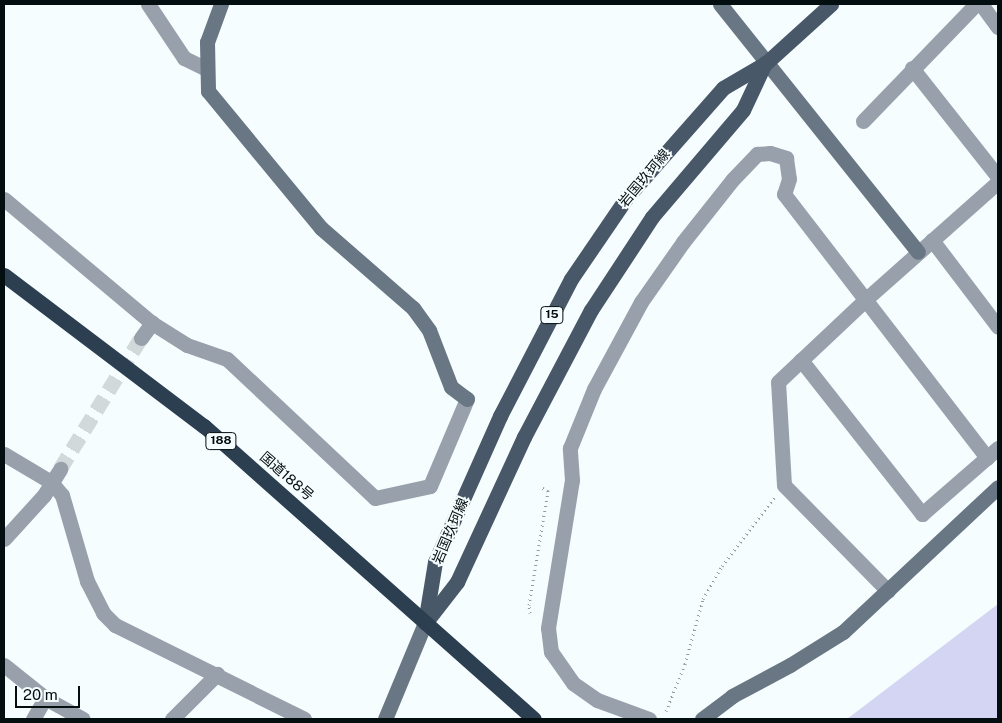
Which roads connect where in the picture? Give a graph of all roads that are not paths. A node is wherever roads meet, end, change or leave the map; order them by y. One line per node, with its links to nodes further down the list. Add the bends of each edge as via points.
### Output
1 (148, 4): 10 (street, via 184,58)
2 (221, 4): 10 (street, via 207,42)
3 (720, 4): 8 (street)
4 (831, 4): 8 (main road, 岩国玖珂線 / 15)
5 (976, 4): 9 (street)
6 (981, 4): 7 (street)
7 (998, 26)
8 (766, 63): 16 (street); 30 (main road, 岩国玖珂線 / 15, via 743,110 652,216 591,310 524,437 458,582); 30 (main road, 岩国玖珂線 / 15, via 717,95 627,197 571,278 500,416 435,562)
9 (912, 68): 11 (street); 12 (street)
10 (207, 69): 19 (street, via 208,91 322,228 413,308 429,330 451,386 466,399 430,486 375,498 227,360 187,344)
11 (862, 121)
12 (998, 177)
13 (998, 182): 15 (street)
14 (4, 199): 19 (street)
15 (932, 240): 16 (street); 20 (street)
16 (918, 252): 18 (street)
17 (4, 275): 30 (highway, 国道188号 / 188, via 204,426)
18 (865, 300): 22 (street); 23 (street); 40 (street, via 784,194 789,179 786,158 770,153 757,154 732,179 646,295 594,389 570,448 572,480 548,628 551,652 573,684 597,700)
19 (152, 323): 21 (street)
20 (998, 327)
21 (142, 338)
22 (801, 360): 23 (street, via 922,514); 29 (street, via 778,382 784,485)
23 (993, 453)
24 (4, 454): 26 (street)
25 (60, 469): 26 (street)
26 (51, 482): 28 (street); 32 (street, via 69,511 76,550 102,612 115,625)
27 (998, 487): 29 (street)
28 (4, 539)
29 (888, 592): 41 (street, via 843,632 732,696)
30 (425, 623): 38 (street); 39 (highway, 国道188号 / 188)
31 (4, 665): 33 (street)
32 (217, 674): 36 (street); 37 (street)
33 (44, 698): 34 (street); 35 (street)
34 (33, 719)
35 (83, 719)
36 (172, 719)
37 (304, 719)
38 (385, 719)
39 (534, 719)
40 (649, 719)
41 (702, 719)

